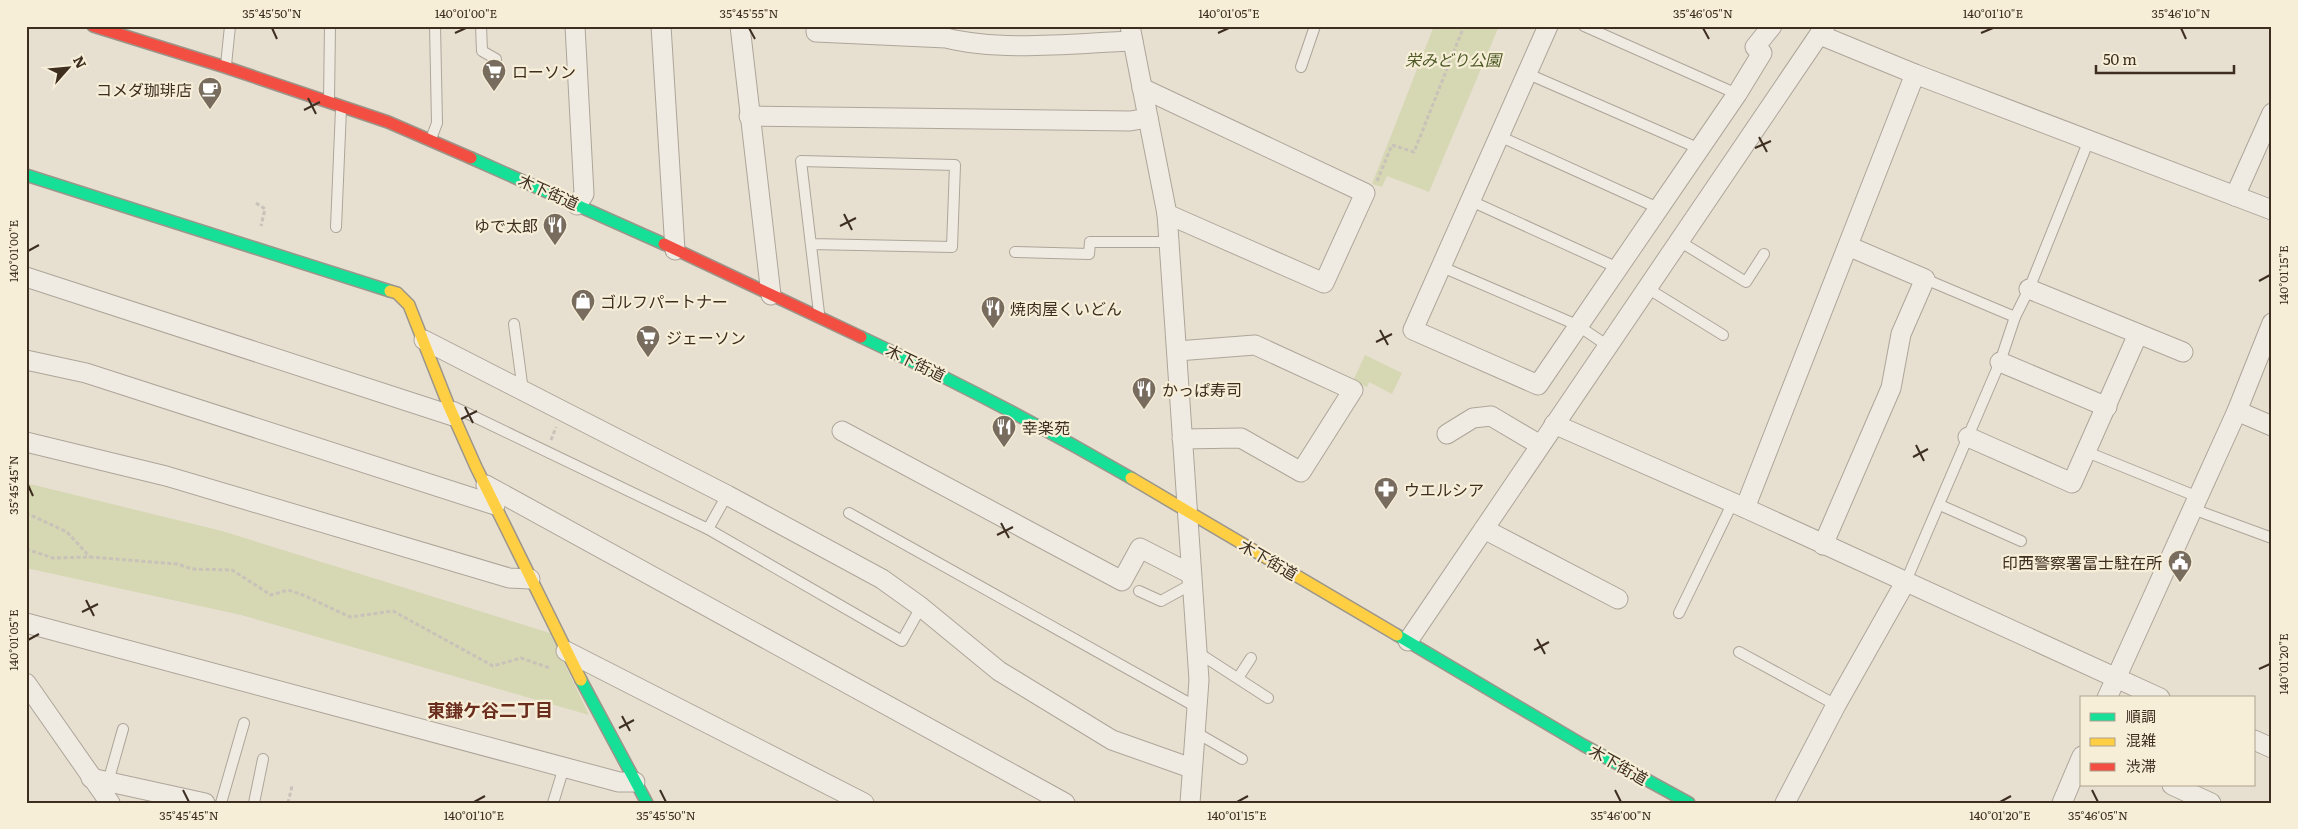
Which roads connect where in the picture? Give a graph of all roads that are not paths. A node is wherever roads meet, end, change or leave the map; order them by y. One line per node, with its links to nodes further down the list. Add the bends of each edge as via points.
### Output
1 (93, 26): 17 (main road, 木下街道)
2 (230, 26): 17 (lane)
3 (330, 26): 23 (lane)
4 (435, 26): 29 (lane, via 438,123)
5 (481, 26): 16 (lane, via 482,51)
6 (575, 26): 35 (street, via 584,194)
7 (662, 26): 44 (street)
8 (740, 26): 26 (street)
9 (816, 26): 15 (street, via 816,32 946,38 965,43 997,44)
10 (1315, 26): 18 (lane)
11 (1548, 26): 19 (street)
12 (1584, 26): 22 (lane)
13 (1772, 26): 22 (street, via 1755,48 1762,53)
14 (1823, 29): 20 (street); 40 (street)
15 (1132, 34): 21 (street)
16 (496, 59)
17 (226, 67): 23 (main road, 木下街道)
18 (1301, 67)
19 (1526, 72): 28 (street); 31 (lane)
20 (1915, 74): 30 (street); 43 (street)
21 (1142, 88): 27 (street); 38 (street, via 1365,193 1324,283)
22 (1737, 94): 31 (street)
23 (329, 101): 24 (main road, 木下街道)
24 (341, 105): 29 (main road, 木下街道); 39 (lane)
25 (2272, 113): 33 (street)
26 (749, 116): 27 (street, via 1120,121); 53 (street)
27 (1148, 118): 38 (street)
28 (1499, 136): 34 (street); 36 (lane)
29 (431, 140): 35 (main road, 木下街道)
30 (2089, 140): 33 (street); 52 (lane)
31 (1700, 149): 36 (street)
32 (26, 175): 61 (main road, via 397,293 409,305)
33 (2235, 196): 37 (street)
34 (1471, 201): 47 (street); 48 (lane)
35 (577, 205): 44 (main road, 木下街道)
36 (1658, 208): 48 (street)
37 (2272, 210)
38 (1167, 214): 41 (street)
39 (336, 227)
40 (1679, 241): 46 (lane, via 1746,282); 51 (street)
41 (1169, 242): 45 (lane, via 1090,242 1089,254); 63 (street)
42 (811, 244): 42 (lane, via 952,247 954,165 801,161); 54 (lane)
43 (1848, 246): 50 (street); 84 (street)
44 (675, 250): 53 (main road, 木下街道)
45 (1015, 252)
46 (1764, 254)
47 (1442, 267): 57 (lane); 57 (street, via 1413,330 1538,385)
48 (1618, 268): 57 (street)
49 (26, 278): 69 (street)
50 (1925, 279): 55 (lane); 92 (street, via 1901,334 1891,388)
51 (1647, 288): 60 (lane); 62 (street)
52 (2029, 290): 55 (lane); 59 (street)
53 (771, 295): 54 (main road, 木下街道)
54 (820, 317): 86 (main road, 木下街道, via 997,403)
55 (2015, 317): 66 (lane)
56 (514, 324): 67 (lane)
57 (1577, 325): 62 (lane)
58 (2271, 327): 70 (street)
59 (2138, 334): 64 (street); 68 (street)
60 (1722, 335)
61 (424, 340): 67 (street); 69 (main road)
62 (1608, 346): 71 (street)
63 (1177, 351): 76 (street); 76 (street, via 1255,345 1353,390 1301,472 1241,438)
64 (2184, 352)
65 (26, 360): 83 (street, via 86,373)
66 (2000, 362): 68 (street); 75 (lane)
67 (524, 392): 81 (street)
68 (2107, 407): 79 (street)
69 (451, 410): 80 (main road); 88 (lane)
70 (2237, 411): 72 (street); 82 (street)
71 (1554, 424): 78 (street); 84 (street)
72 (2272, 426)
73 (842, 431): 93 (street, via 1122,581 1140,548)
74 (1447, 434): 78 (street, via 1473,418 1491,416)
75 (1968, 437): 79 (street, via 2072,483); 85 (lane)
76 (1182, 439): 86 (street)
77 (26, 442): 94 (street, via 166,476 509,578)
78 (1540, 445): 89 (street)
79 (2087, 452): 82 (lane)
80 (486, 485): 83 (main road); 135 (street)
81 (727, 495): 88 (lane); 98 (street, via 882,579)
82 (2195, 503): 90 (lane); 107 (street)
83 (495, 505): 94 (main road)
84 (1739, 505): 92 (street); 99 (lane)
85 (1940, 505): 91 (lane); 95 (lane)
86 (1186, 511): 93 (street); 101 (main road, 木下街道)
87 (849, 513): 113 (lane)
88 (708, 529): 98 (lane, via 902,641)
89 (1484, 529): 97 (street); 101 (street)
90 (2272, 538)
91 (2021, 541)
92 (1823, 545): 95 (street)
93 (1191, 578): 96 (lane, via 1161,601); 102 (street)
94 (530, 579): 104 (main road)
95 (1906, 581): 107 (street); 112 (street)
96 (1139, 591)
97 (1618, 599)
98 (921, 607): 123 (street, via 999,671 1112,740)
99 (1679, 613)
100 (26, 623): 122 (street)
101 (1408, 641): 136 (main road, 木下街道, via 1583,745)
102 (1197, 652): 106 (lane); 113 (street)
103 (1739, 652): 112 (lane)
104 (570, 658): 125 (main road); 134 (street)
105 (1251, 658): 106 (lane)
106 (1238, 678): 111 (lane)
107 (2116, 678): 109 (street); 110 (street)
108 (26, 683): 124 (street)
109 (2108, 696)
110 (2156, 696)
111 (1268, 698)
112 (1836, 705): 137 (street)
113 (1198, 708): 116 (street)
114 (244, 723): 130 (lane)
115 (123, 729): 124 (lane)
116 (1195, 732): 120 (lane); 123 (street)
117 (2256, 741): 118 (street)
118 (2272, 748)
119 (263, 759): 131 (lane)
120 (1242, 759)
121 (2080, 761): 138 (street)
122 (564, 767): 125 (street, via 619,782); 132 (lane)
123 (1191, 768): 127 (street)
124 (100, 780): 128 (street); 129 (street)
125 (636, 782): 133 (main road)
126 (2174, 786): 139 (street)
127 (1193, 800)
128 (109, 802)
129 (205, 803)
130 (220, 803)
131 (254, 803)
132 (553, 803)
133 (646, 803)
134 (864, 803)
135 (1065, 803)
136 (1689, 803)
137 (1785, 803)
138 (2062, 803)
139 (2210, 803)

